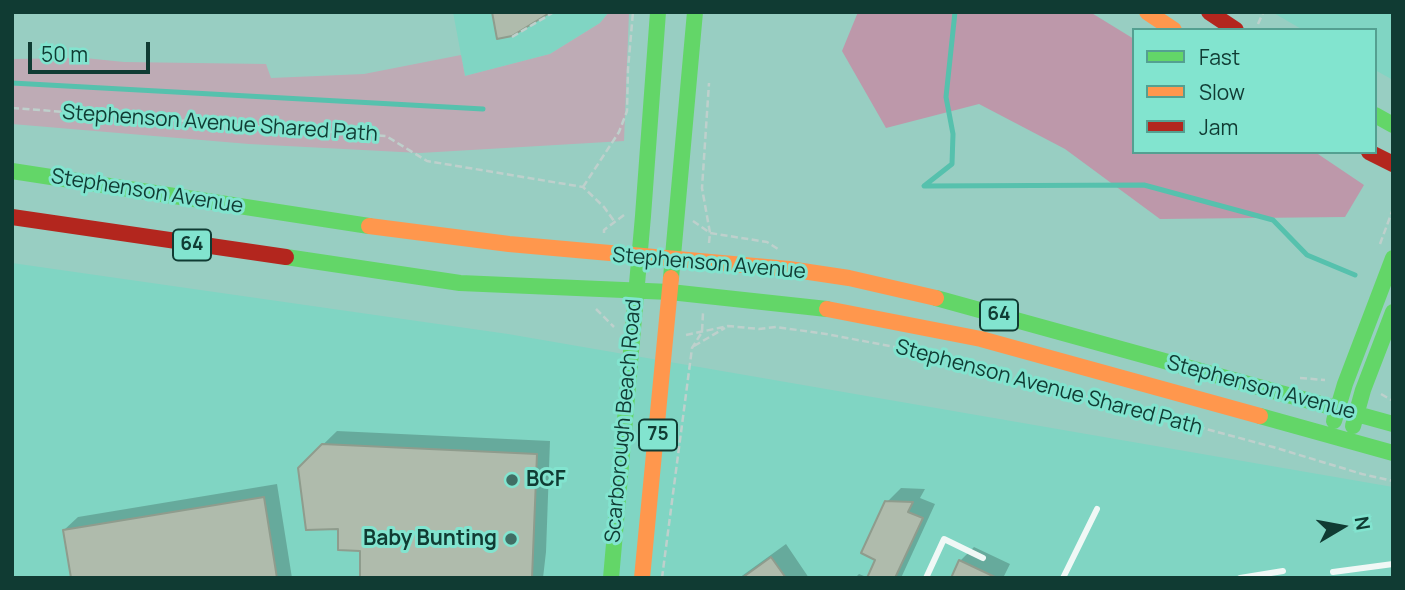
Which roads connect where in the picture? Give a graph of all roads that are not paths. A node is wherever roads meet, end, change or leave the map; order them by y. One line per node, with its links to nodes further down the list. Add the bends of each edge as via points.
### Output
1 (658, 12): 13 (main road, Scarborough Beach Road / 75)
2 (695, 12): 15 (main road, Scarborough Beach Road / 75)
3 (1147, 12): 5 (main road)
4 (1209, 12): 6 (main road)
5 (1171, 28)
6 (1233, 28)
7 (1377, 116): 8 (main road)
8 (1393, 125)
9 (1373, 154): 10 (main road)
10 (1393, 164)
11 (12, 172): 13 (main road, Stephenson Avenue / 64, via 351,224)
12 (12, 217): 16 (main road, Stephenson Avenue / 64, via 460,283)
13 (638, 257): 15 (main road, Stephenson Avenue / 64); 16 (main road, Scarborough Beach Road / 75)
14 (1393, 258): 19 (main road)
15 (673, 260): 17 (main road, Scarborough Beach Road / 75); 19 (main road, Stephenson Avenue / 64, via 801,271 913,292)
16 (635, 290): 17 (main road, Stephenson Avenue / 64); 30 (main road, Scarborough Beach Road / 75)
17 (670, 292): 22 (main road, Stephenson Avenue / 64, via 845,311 981,339); 31 (main road, Scarborough Beach Road / 75)
18 (1393, 313): 20 (main road)
19 (1337, 409): 20 (main road, Stephenson Avenue / 64); 22 (main road)
20 (1356, 414): 21 (main road, Stephenson Avenue / 64); 23 (main road)
21 (1393, 424)
22 (1329, 436): 23 (main road, Stephenson Avenue / 64)
23 (1349, 441): 24 (main road, Stephenson Avenue / 64)
24 (1393, 453)
25 (1097, 509): 33 (lane)
26 (983, 558): 32 (lane, via 944,539)
27 (1393, 564): 29 (lane)
28 (1283, 571): 34 (lane)
29 (1333, 572)
30 (611, 578)
31 (642, 578)
32 (926, 578)
33 (1063, 578)
34 (1240, 578)

